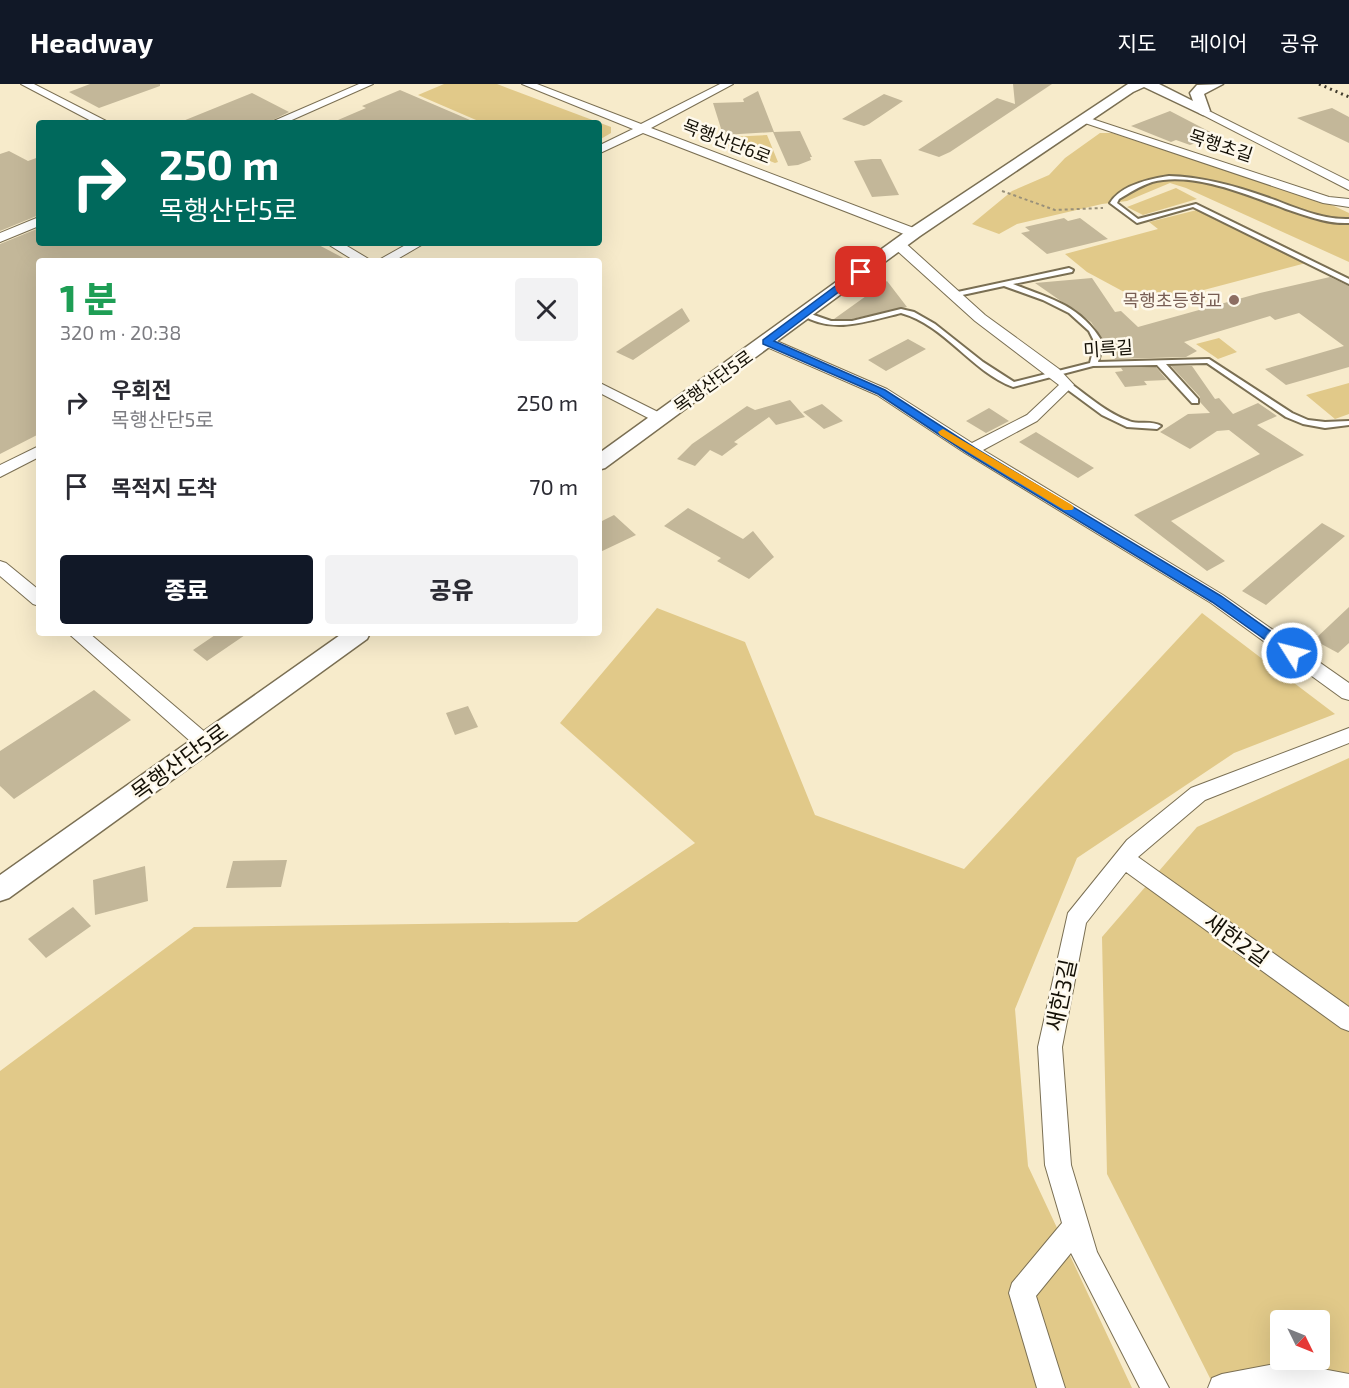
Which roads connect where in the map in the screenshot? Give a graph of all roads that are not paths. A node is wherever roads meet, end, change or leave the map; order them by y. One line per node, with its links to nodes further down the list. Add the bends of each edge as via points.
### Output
1 (26, 84): 10 (street)
2 (368, 84): 11 (street)
3 (527, 84): 12 (street, 목행산단6로)
4 (728, 84): 12 (street)
5 (1140, 84): 9 (street, 목행산단5로)
6 (1148, 84): 8 (street)
7 (1216, 84): 8 (street, via 1197,93)
8 (1203, 111): 14 (street, 목행초길)
9 (1083, 119): 15 (street, 목행초길, via 1327,200); 18 (street, 목행산단5로)
10 (98, 120)
11 (282, 120)
12 (642, 129): 13 (street); 18 (street, 목행산단6로)
13 (602, 149)
14 (1349, 186)
15 (1349, 203)
16 (1349, 221): 26 (lane, via 1307,214 1208,181 1177,178 1153,180 1113,203 1137,221 1194,205)
17 (36, 222): 19 (street)
18 (914, 233): 20 (street, 목행산단5로)
19 (0, 238)
20 (898, 244): 28 (street, 미륵길); 29 (street, 목행산단5로)
21 (338, 246): 23 (street)
22 (413, 246): 24 (street)
23 (360, 258)
24 (390, 258)
25 (1069, 270): 27 (lane)
26 (1349, 282)
27 (1005, 284): 28 (lane); 32 (lane, via 1053,300 1093,329 1099,343)
28 (953, 295): 33 (street, 미륵길, via 1023,352)
29 (805, 314): 30 (street, 목행산단5로); 33 (lane, via 830,323 852,323 909,312 1013,385)
30 (767, 342): 37 (street, 목행산단5로); 40 (street, via 882,392)
31 (1160, 363): 32 (lane, 미륵길); 36 (lane); 38 (lane, 미륵길, via 1209,361 1289,415 1325,425)
32 (1092, 364): 33 (lane, 미륵길)
33 (1056, 372): 34 (street)
34 (1067, 385): 39 (lane, via 1105,413 1130,425); 40 (street, via 1032,418)
35 (602, 388): 37 (street)
36 (1195, 401)
37 (661, 419): 42 (street, 목행산단5로)
38 (1349, 423)
39 (1157, 426)
40 (971, 450): 48 (street, via 1217,599)
41 (36, 453): 43 (street)
42 (602, 461)
43 (0, 472)
44 (0, 567): 45 (street)
45 (36, 597)
46 (81, 636): 50 (street)
47 (355, 636): 50 (street, 목행산단5로)
48 (1349, 693)
49 (1349, 735): 51 (street, 새한3길, via 1198,794 1134,846)
50 (205, 742): 52 (street, 목행산단5로)
51 (1124, 859): 53 (street, 새한2길); 54 (street, 새한3길, via 1076,920 1050,1047 1058,1165)
52 (0, 890)
53 (1349, 1020)
54 (1076, 1226): 55 (street, via 1022,1293); 56 (street, 새한3길, via 1085,1257)
55 (1051, 1388)
56 (1155, 1388)
57 (1222, 1388): 58 (street, via 1285,1376)
58 (1349, 1388)

